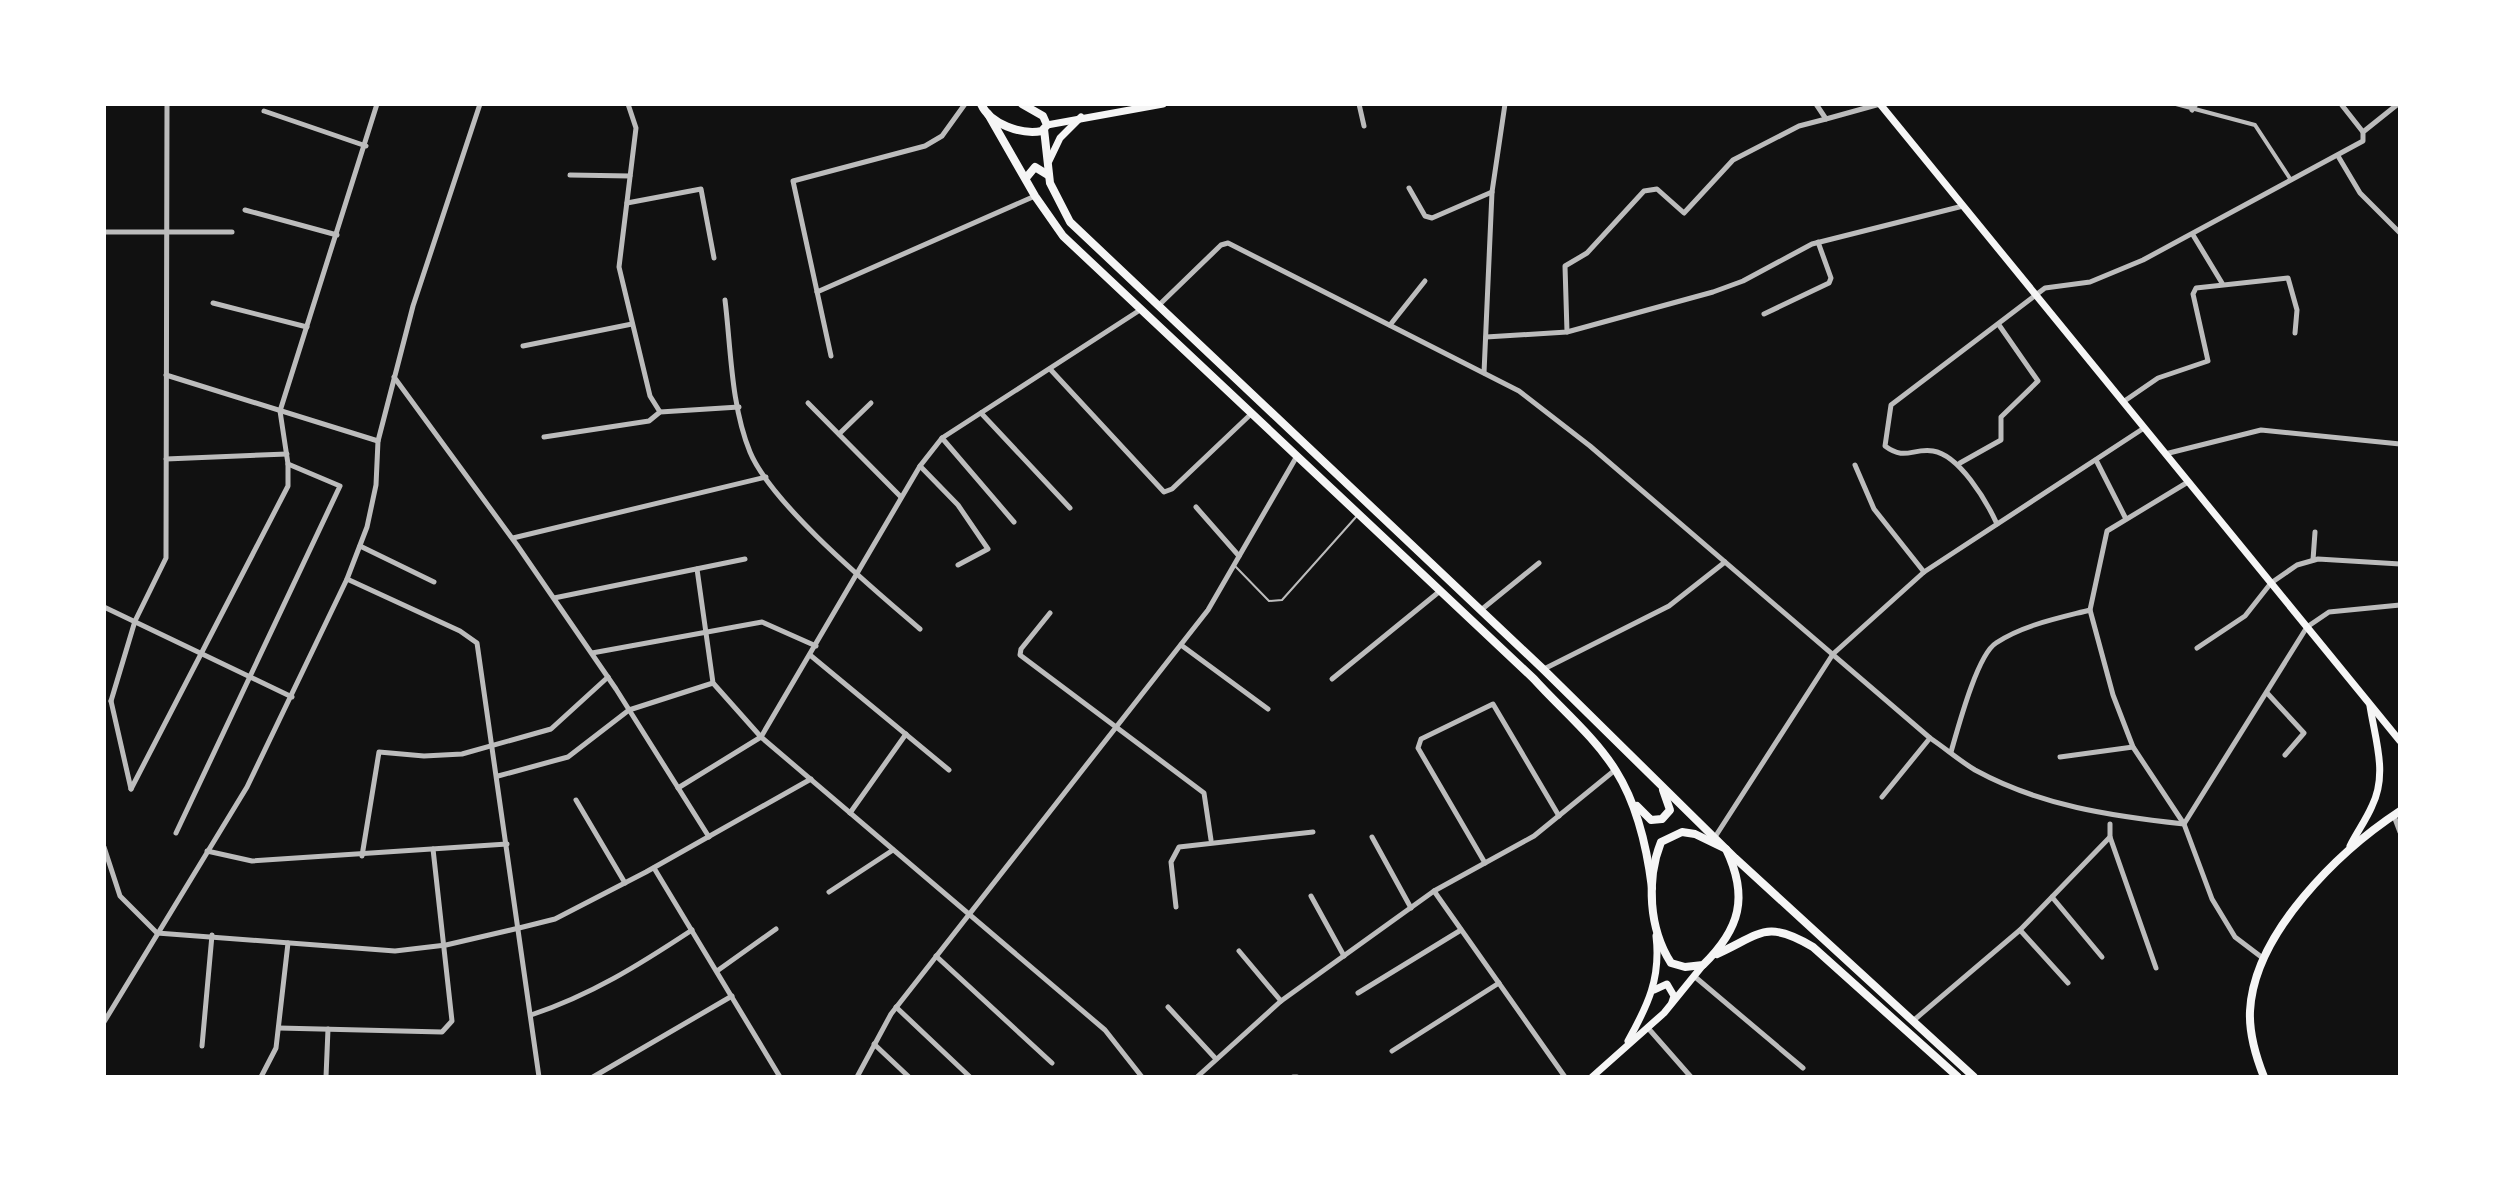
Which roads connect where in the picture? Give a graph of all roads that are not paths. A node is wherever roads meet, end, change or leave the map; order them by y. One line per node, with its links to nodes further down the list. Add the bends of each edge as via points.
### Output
1 (167, 104): 38 (street)
2 (377, 104): 23 (street)
3 (480, 104): 66 (street)
4 (628, 104): 28 (street, via 636,128)
5 (965, 104): 47 (street, via 942,136 925,146 793,181)
6 (1022, 104): 21 (main road, via 1043,116)
7 (1163, 104): 18 (main road)
8 (1359, 104): 20 (street)
9 (1505, 104): 32 (street)
10 (1816, 104): 19 (street)
11 (1880, 104): 19 (street); 35 (main road)
12 (2176, 104): 15 (street)
13 (2342, 104): 22 (street)
14 (2398, 104): 22 (street)
15 (2194, 107): 30 (street, via 2255,125)
16 (982, 108): 21 (main road, via 1024,132); 29 (main road)
17 (264, 111): 23 (street)
18 (1081, 116): 21 (main road); 25 (main road, via 1060,138)
19 (1826, 119): 58 (street, via 1799,126 1733,160 1684,213 1657,189 1644,191 1587,253 1565,266)
20 (1364, 126)
21 (1046, 127): 25 (main road)
22 (2363, 132): 24 (street, via 2363,141)
23 (366, 146): 41 (street)
24 (2338, 156): 30 (street); 40 (street, via 2360,193)
25 (1048, 163): 27 (main road)
26 (570, 175): 28 (street)
27 (1048, 175): 29 (main road, via 1035,167); 51 (main road, via 1070,222)
28 (630, 176): 34 (street)
29 (1026, 179): 33 (main road)
30 (2291, 180): 42 (street)
31 (1409, 188): 32 (street, via 1425,216 1432,218)
32 (1492, 192): 60 (street)
33 (1035, 196): 47 (street); 52 (main road, via 1063,236)
34 (627, 203): 44 (street, via 701,189); 54 (street, via 619,267)
35 (1963, 206): 43 (street); 48 (main road)
36 (245, 210): 41 (street)
37 (104, 232): 38 (street)
38 (167, 232): 39 (street); 65 (street)
39 (232, 232)
40 (2400, 233)
41 (337, 235): 57 (street)
42 (2193, 235): 46 (street); 48 (street, via 2090,282 2054,285)
43 (1818, 242): 53 (street, via 1829,283); 58 (street, via 1723,289)
44 (714, 258)
45 (1425, 281): 55 (street)
46 (2222, 283): 59 (street, via 2288,278 2297,310); 67 (street, via 2196,288 2193,294 2208,361 2158,378)
47 (817, 292): 62 (street)
48 (2037, 296): 56 (street); 67 (main road)
49 (725, 300): 70 (street)
50 (213, 303): 57 (street)
51 (1159, 305): 55 (street, via 1228,243); 120 (main road)
52 (1140, 310): 63 (street); 74 (main road)
53 (1764, 314)
54 (633, 324): 61 (street); 72 (street, via 650,396)
55 (1390, 325): 64 (street)
56 (1999, 325): 86 (street, via 2038,381 2001,417 2001,440); 86 (street, via 1891,405 1885,446 1905,456 1935,451)
57 (307, 327): 71 (street)
58 (1567, 332): 60 (street)
59 (2295, 333)
60 (1486, 337): 64 (street)
61 (523, 346)
62 (831, 356)
63 (1050, 369): 73 (street); 74 (street, via 1164,492)
64 (1484, 373): 105 (street, via 1519,391 1590,446)
65 (166, 375): 71 (street); 84 (street)
66 (394, 377): 79 (street); 100 (street)
67 (2123, 402): 75 (main road)
68 (808, 403): 76 (street)
69 (871, 403): 76 (street)
70 (739, 407): 72 (street); 90 (street, via 750,453)
71 (280, 411): 79 (street); 81 (street)
72 (660, 412): 77 (street, via 649,421)
73 (981, 413): 78 (street); 94 (street)
74 (1251, 414): 83 (main road)
75 (2144, 428): 82 (main road); 85 (street)
76 (839, 434): 92 (street)
77 (544, 437)
78 (942, 438): 89 (street); 97 (street)
79 (378, 441): 101 (street, via 376,485)
80 (2400, 444): 82 (street, via 2261,430)
81 (287, 454): 84 (street); 87 (street)
82 (2165, 454): 91 (main road)
83 (1298, 455): 95 (main road); 102 (street)
84 (166, 459): 123 (street, via 166,558)
85 (2096, 460): 96 (street); 98 (street)
86 (1960, 463): 98 (street)
87 (288, 464): 131 (street, via 282,502); 135 (street, via 340,486)
88 (1855, 465): 111 (street, via 1874,509)
89 (920, 466): 92 (street); 108 (street, via 958,505 988,549)
90 (766, 477): 100 (street); 112 (street)
91 (2188, 482): 96 (street); 115 (main road)
92 (901, 497): 112 (street)
93 (1196, 507): 102 (street)
94 (1070, 508)
95 (1359, 513): 109 (lane, via 1282,600 1269,601); 116 (main road)
96 (2126, 519): 121 (street, via 2107,531)
97 (1014, 522)
98 (1997, 524): 111 (street)
99 (2315, 532): 104 (street)
100 (513, 538): 117 (street)
101 (360, 546): 113 (street); 114 (street)
102 (1239, 556): 109 (street)
103 (745, 559): 110 (street)
104 (2313, 560): 107 (street); 115 (street)
105 (1725, 562): 132 (street); 134 (street, via 1669,606)
106 (1539, 563): 120 (street)
107 (2400, 564)
108 (958, 565)
109 (1234, 565): 127 (street)
110 (697, 569): 117 (street); 126 (street)
111 (1924, 572): 132 (street)
112 (858, 575): 125 (street); 128 (street)
113 (347, 579): 140 (street); 150 (street, via 473,639)
114 (434, 582)
115 (2271, 583): 124 (main road); 129 (street, via 2245,616)
116 (1440, 590): 137 (street); 156 (main road, via 1534,679)
117 (554, 598): 130 (street)
118 (2400, 605): 124 (street, via 2329,612)
119 (104, 607): 123 (street)
120 (1481, 610): 134 (main road)
121 (2090, 610): 151 (street); 152 (street, via 2043,622 1993,644 1972,683)
122 (1050, 613): 145 (street, via 1020,655)
123 (135, 621): 131 (street); 141 (street)
124 (2307, 627): 139 (street); 142 (main road)
125 (920, 629)
126 (708, 632): 128 (street, via 762,622); 130 (street); 138 (street)
127 (1181, 645): 143 (street); 145 (street)
128 (816, 646): 133 (street)
129 (2197, 648)
130 (592, 653): 136 (street)
131 (204, 654): 135 (street); 141 (street, via 131,789)
132 (1833, 654): 149 (street); 174 (street)
133 (810, 655): 146 (street); 147 (street)
134 (1543, 669): 159 (main road)
135 (250, 676): 140 (street); 171 (street)
136 (608, 677): 144 (street); 150 (street, via 551,729)
137 (1332, 679)
138 (713, 683): 144 (street); 147 (street)
139 (2268, 694): 153 (street, via 2304,733); 168 (street)
140 (292, 697): 183 (street, via 247,787)
141 (107, 699)
142 (2370, 704): 148 (main road); 178 (main road, via 2380,778 2373,804)
143 (1268, 709)
144 (629, 710): 157 (street, via 568,757); 160 (street)
145 (1117, 726): 176 (street, via 1204,793); 195 (street)
146 (906, 734): 155 (street); 164 (street)
147 (761, 737): 158 (street); 160 (street)
148 (2398, 737)
149 (1930, 738): 152 (street); 162 (street)
150 (493, 746): 157 (street); 184 (street, via 424,756 379,752)
151 (2133, 747): 154 (street); 168 (street)
152 (1951, 752): 168 (street, via 1974,770 2043,800 2110,816)
153 (2285, 755)
154 (2060, 757)
155 (949, 770)
156 (1616, 770): 161 (main road); 166 (street)
157 (498, 776): 177 (street)
158 (811, 779): 164 (street); 172 (street)
159 (1660, 784): 161 (main road, via 1670,810 1656,821 1644,815); 174 (main road)
160 (678, 788): 172 (street)
161 (1627, 792): 188 (main road, via 1642,831)
162 (1882, 797)
163 (576, 800): 187 (street)
164 (850, 813): 182 (street)
165 (2398, 814): 170 (street); 178 (main road)
166 (1559, 816): 185 (street); 185 (street, via 1493,704 1418,743)
167 (2110, 824): 175 (street)
168 (2184, 824): 211 (street, via 2212,899 2235,937)
169 (1313, 832): 176 (street)
170 (2400, 832)
171 (176, 833)
172 (709, 837): 186 (street)
173 (1372, 837): 194 (street)
174 (1715, 837): 181 (main road)
175 (2110, 837): 192 (street); 213 (street)
176 (1211, 840): 193 (street, via 1173,853)
177 (507, 844): 180 (street); 197 (street)
178 (2350, 846): 211 (main road, via 2325,870)
179 (104, 847): 202 (street, via 120,896)
180 (433, 849): 184 (street); 205 (street)
181 (1726, 849): 188 (main road, via 1695,834 1673,835 1657,852); 209 (main road, via 1738,877 1739,903 1722,946); 226 (main road)
182 (893, 850): 190 (street); 195 (street)
183 (207, 851): 184 (street, via 252,861); 202 (street)
184 (362, 856)
185 (1485, 863): 189 (street)
186 (654, 868): 187 (street); 199 (street)
187 (625, 883): 197 (street, via 555,919)
188 (1652, 888): 196 (main road)
189 (1434, 891): 194 (street); 200 (street)
190 (829, 892)
191 (1311, 896): 208 (street)
192 (2052, 897): 201 (street); 210 (street)
193 (1176, 907)
194 (1411, 908): 208 (street)
195 (968, 914): 207 (street); 246 (street, via 1105,1030)
196 (1655, 923): 212 (main road, via 1671,963); 219 (main road, via 1659,961)
197 (519, 928): 205 (street); 225 (street)
198 (776, 929): 214 (street)
199 (692, 930): 214 (street); 225 (street, via 615,981)
200 (1461, 930): 216 (street); 218 (street)
201 (2020, 930): 217 (street); 226 (street)
202 (157, 933): 203 (street); 227 (street)
203 (212, 935): 204 (street); 232 (street)
204 (288, 943): 205 (street, via 395,951); 229 (street)
205 (446, 945): 230 (street, via 452,1021 442,1032)
206 (1239, 951): 221 (street)
207 (936, 956): 223 (street); 236 (street)
208 (1344, 956): 221 (street)
209 (1712, 956): 212 (main road); 251 (main road, via 1772,929 1798,938)
210 (2102, 957)
211 (2264, 959): 253 (main road, via 2250,1009)
212 (1703, 965): 215 (main road)
213 (2156, 968)
214 (717, 971): 220 (street)
215 (1694, 976): 222 (main road); 237 (street)
216 (1499, 983): 234 (street); 248 (street)
217 (2068, 983)
218 (1358, 993)
219 (1653, 993): 222 (main road, via 1667,984 1674,996); 233 (main road)
220 (732, 996): 241 (street); 242 (street)
221 (1281, 1001): 235 (street)
222 (1671, 1004): 228 (main road)
223 (896, 1007): 231 (street); 245 (street)
224 (1168, 1007): 235 (street)
225 (531, 1015): 240 (street)
226 (1914, 1020): 252 (main road)
227 (104, 1022)
228 (1647, 1027): 233 (main road); 250 (street)
229 (279, 1028): 230 (street); 238 (street, via 276,1048)
230 (328, 1029): 239 (street)
231 (874, 1044): 243 (street); 244 (street)
232 (202, 1046)
233 (1625, 1046): 249 (main road)
234 (1392, 1051)
235 (1216, 1059): 247 (street)
236 (1052, 1063)
237 (1803, 1068)
238 (261, 1077)
239 (326, 1077)
240 (539, 1077)
241 (593, 1077)
242 (780, 1077)
243 (857, 1077)
244 (909, 1077)
245 (970, 1077)
246 (1142, 1077)
247 (1197, 1077)
248 (1565, 1077)
249 (1592, 1077)
250 (1691, 1077)
251 (1958, 1077)
252 (1974, 1077)
253 (2264, 1077)

